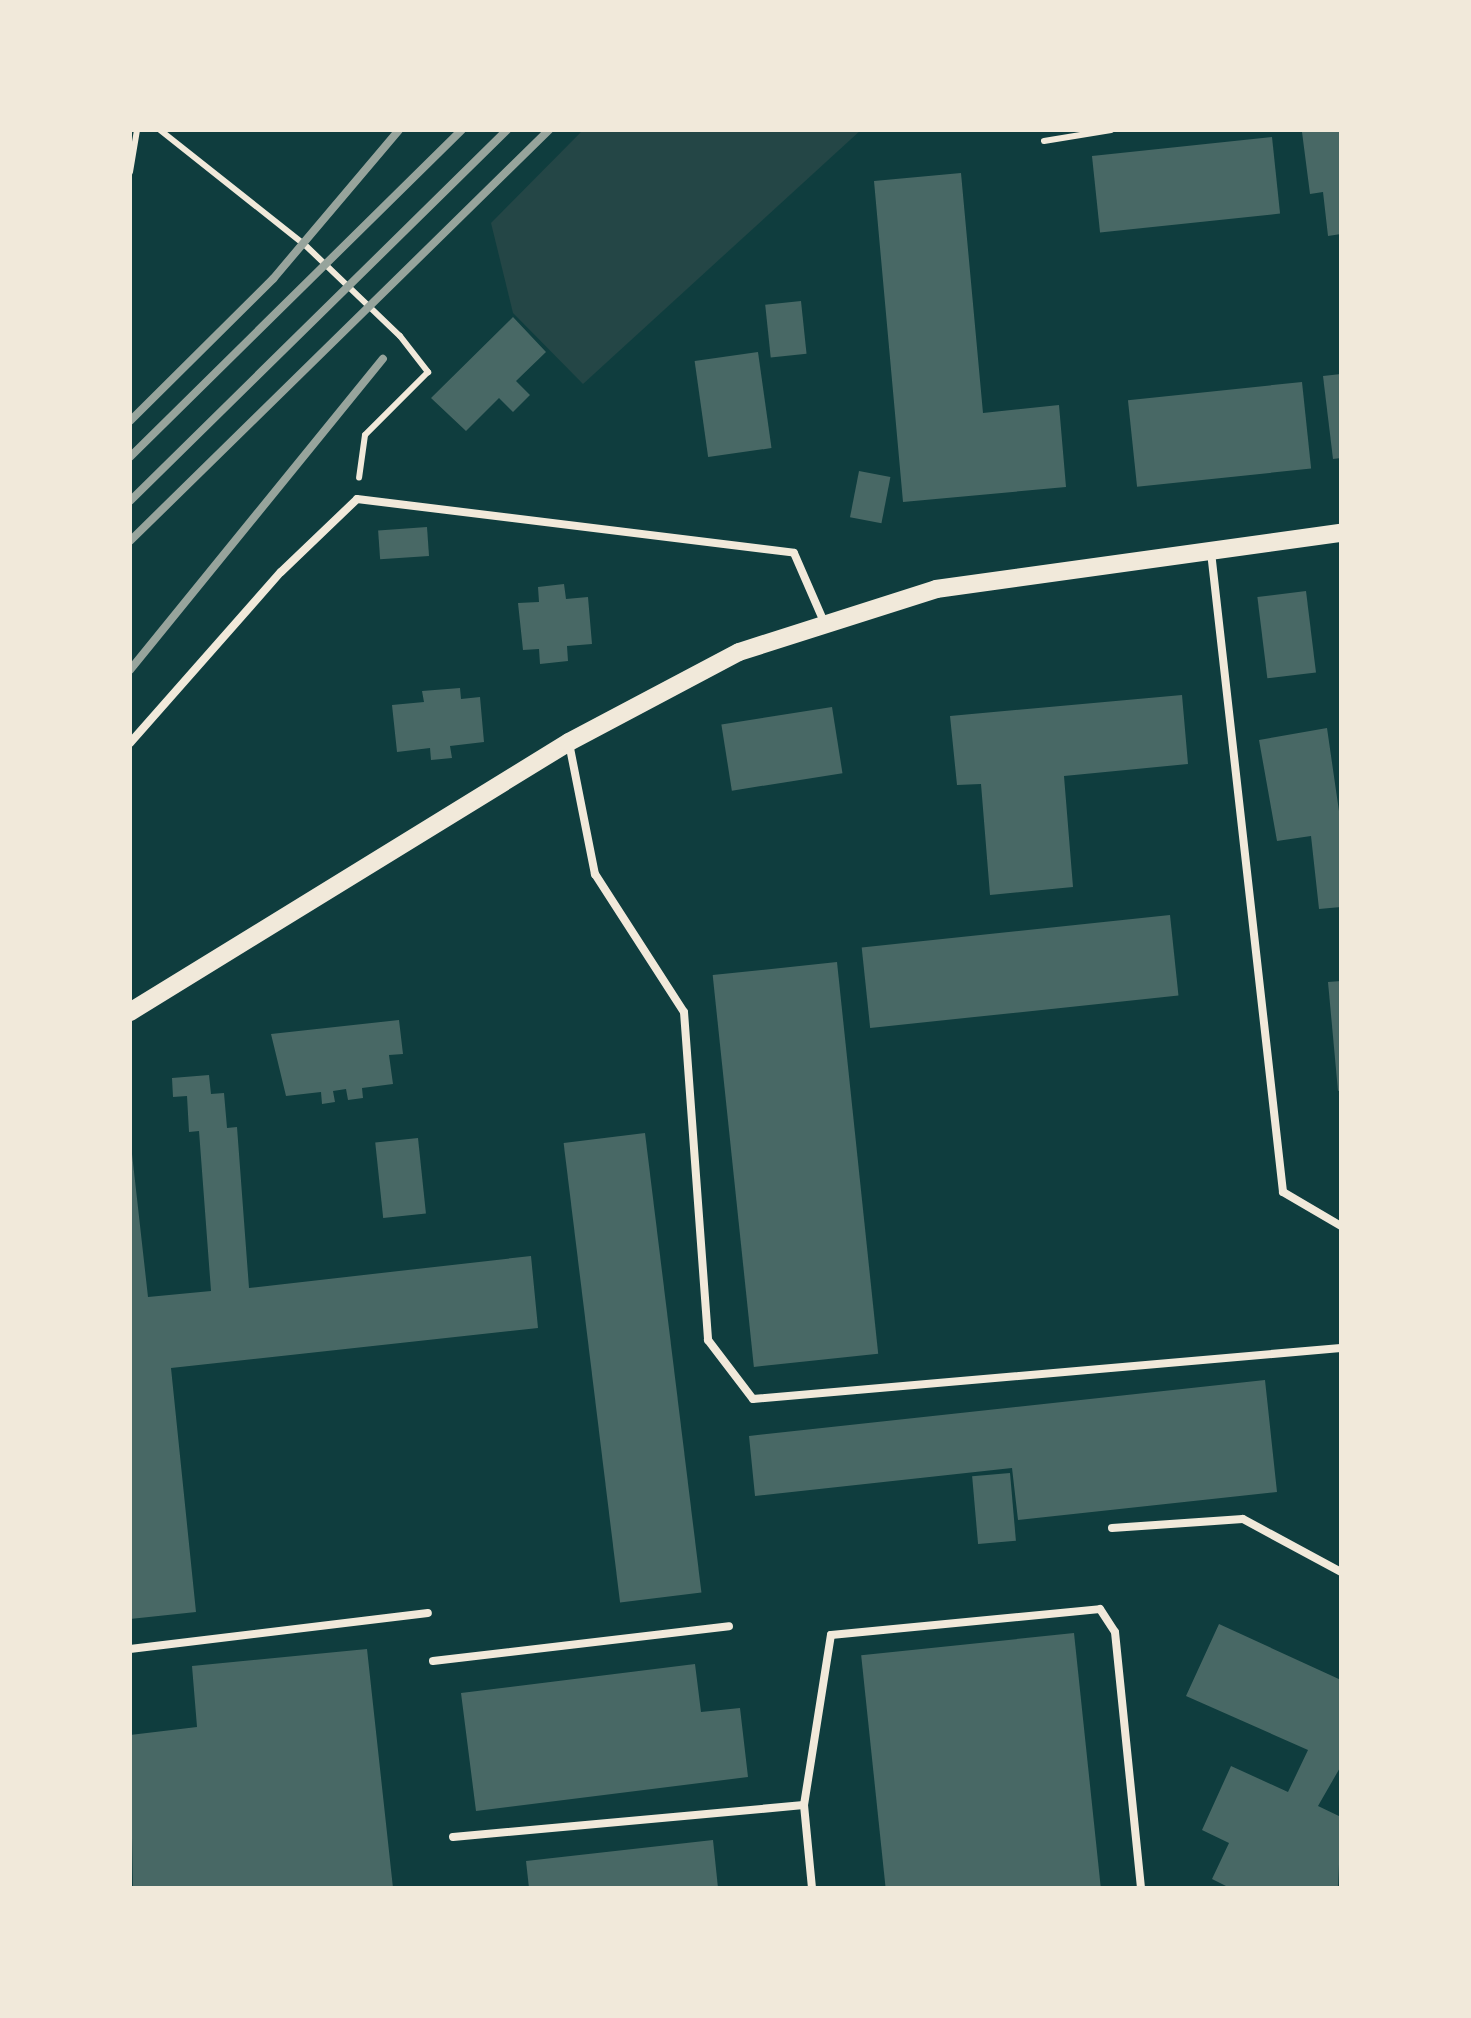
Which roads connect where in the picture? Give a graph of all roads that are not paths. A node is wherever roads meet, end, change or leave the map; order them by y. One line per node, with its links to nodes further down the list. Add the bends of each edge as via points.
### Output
1 (1341, 533): 2 (street)
2 (1211, 548): 3 (street, via 936,589); 7 (lane, via 1283,1192)
3 (824, 623): 4 (street, via 739,652); 5 (lane, via 794,552 356,499 281,572)
4 (569, 742): 6 (street); 8 (lane, via 595,874 684,1012 708,1340 754,1399)
5 (130, 744)
6 (130, 1012)
7 (1341, 1226)
8 (1341, 1348)
9 (1112, 1528): 10 (lane, via 1243,1520)
10 (1341, 1572)
11 (428, 1613): 13 (lane)
12 (729, 1626): 14 (lane)
13 (130, 1649)
14 (434, 1660)
15 (804, 1804): 16 (lane); 17 (lane); 18 (lane, via 830,1635 1100,1610 1115,1632)
16 (453, 1837)
17 (812, 1888)
18 (1141, 1888)

